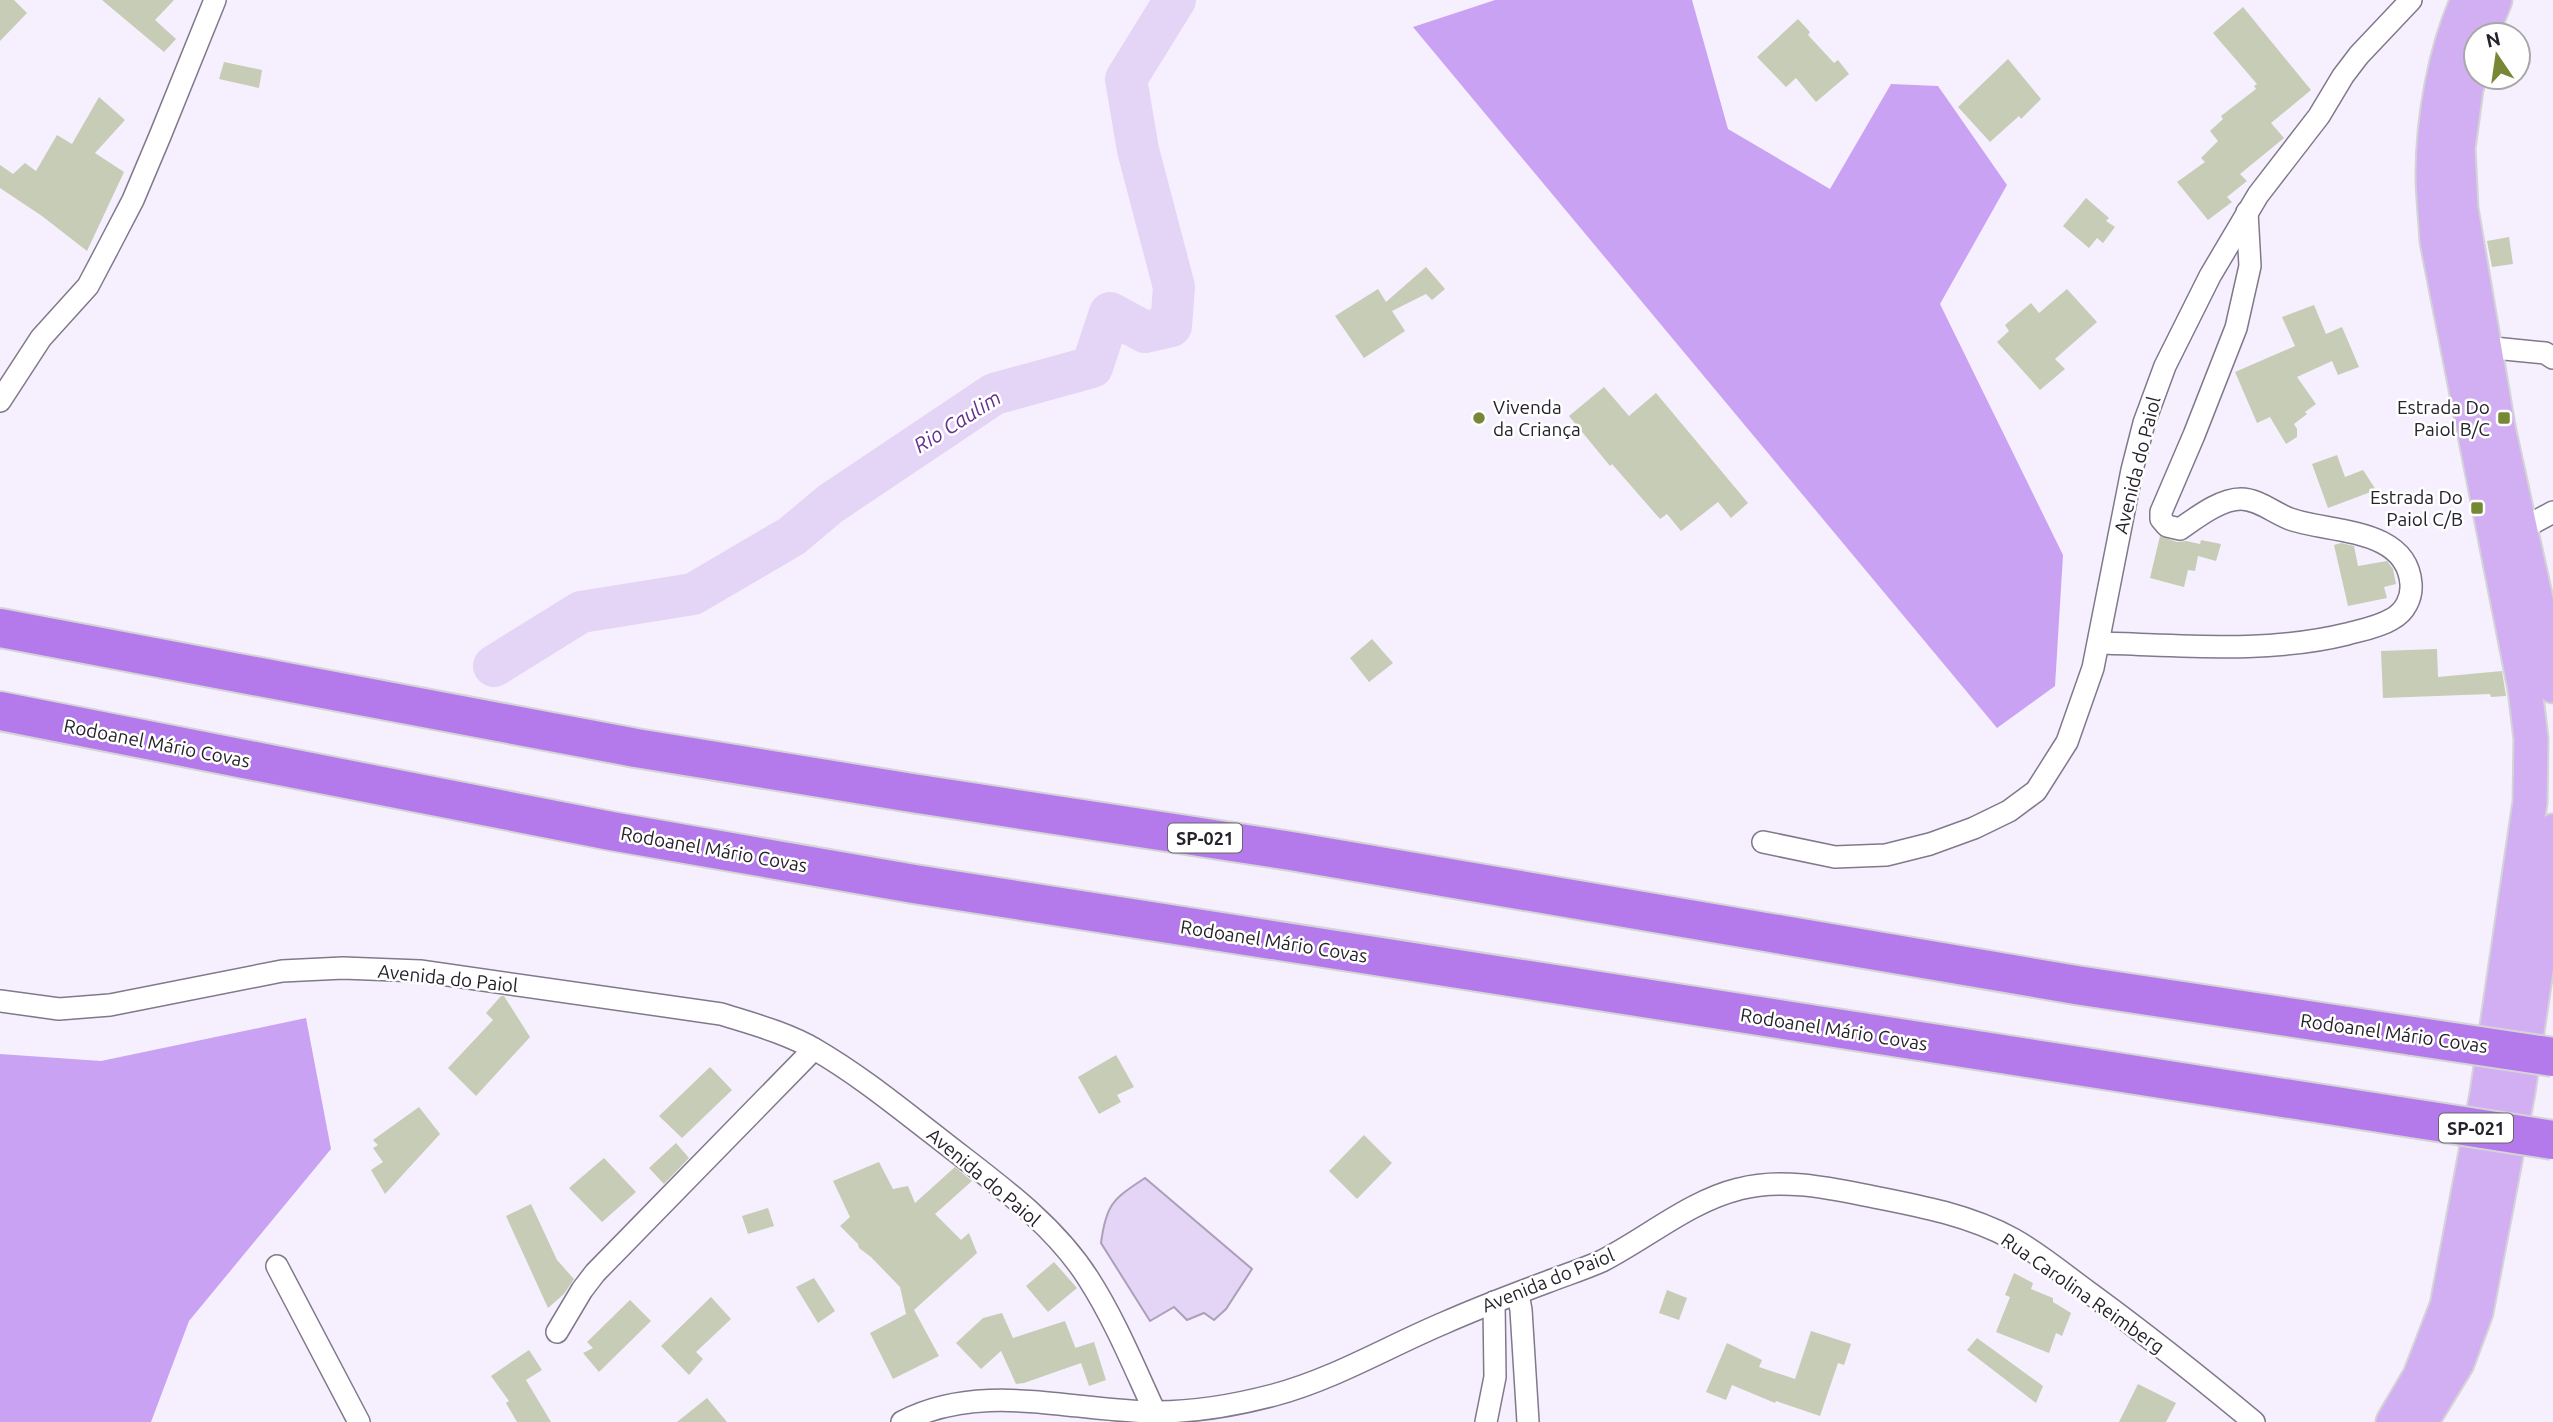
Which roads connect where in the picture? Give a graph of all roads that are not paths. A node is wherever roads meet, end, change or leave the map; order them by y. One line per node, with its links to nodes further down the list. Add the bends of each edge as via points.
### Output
1 (215, 0): 10 (street, via 133,200 88,286 41,338)
2 (2411, 0): 7 (street, Avenida do Paiol, via 2359,55)
3 (2468, 0): 34 (main road, via 2448,59 2437,118 2433,174 2437,241 2525,689 2531,739 2530,802 2487,1094 2447,1306 2420,1376)
4 (2495, 0): 5 (main road)
5 (2487, 21)
6 (2466, 91): 8 (main road, via 2458,148 2461,209)
7 (2247, 212): 14 (street, Avenida do Paiol, via 2165,366 2144,424); 14 (street, via 2250,266 2236,328 2161,519 2180,529 2209,509 2241,499 2291,519 2363,535 2386,545 2402,557 2412,591 2395,618 2313,642 2255,647)
8 (2484, 347): 9 (street); 12 (main road)
9 (2553, 358)
10 (0, 401)
11 (2553, 512): 12 (street)
12 (2520, 530): 15 (main road)
13 (0, 628): 21 (highway, Rodoanel Mário Covas / SP-021, bridge, via 636,748 1290,851 2076,985)
14 (2099, 643): 18 (street, Avenida do Paiol, via 2067,742 2036,791 2009,811 1930,844 1886,855 1835,857)
15 (2553, 686)
16 (0, 711): 22 (highway, Rodoanel Mário Covas / SP-021, bridge, via 611,831 900,881)
17 (2553, 831): 35 (main road, via 2518,1091 2476,1312 2457,1363)
18 (1763, 842)
19 (0, 1001): 20 (street, Avenida do Paiol, via 59,1009 110,1005 282,971 420,971 721,1014)
20 (814, 1049): 27 (street, via 595,1273); 28 (street, Avenida do Paiol, via 871,1086 1011,1195 1055,1237 1088,1277)
21 (2553, 1057)
22 (2553, 1140)
23 (1852, 1192): 25 (street, Avenida do Paiol, via 1799,1185 1741,1188 1691,1209 1592,1265); 33 (street, Rua Carolina Reimberg, via 1934,1209 2014,1239 2129,1322)
24 (277, 1266): 29 (street)
25 (1518, 1294): 26 (street, Avenida do Paiol); 32 (street)
26 (1494, 1302): 28 (street, Avenida do Paiol, via 1276,1395); 31 (street, via 1494,1377)
27 (556, 1332)
28 (1155, 1412): 30 (street, via 1020,1399 975,1400)
29 (359, 1422)
30 (902, 1422)
31 (1486, 1422)
32 (1528, 1422)
33 (2254, 1422)
34 (2393, 1422)
35 (2421, 1422)

